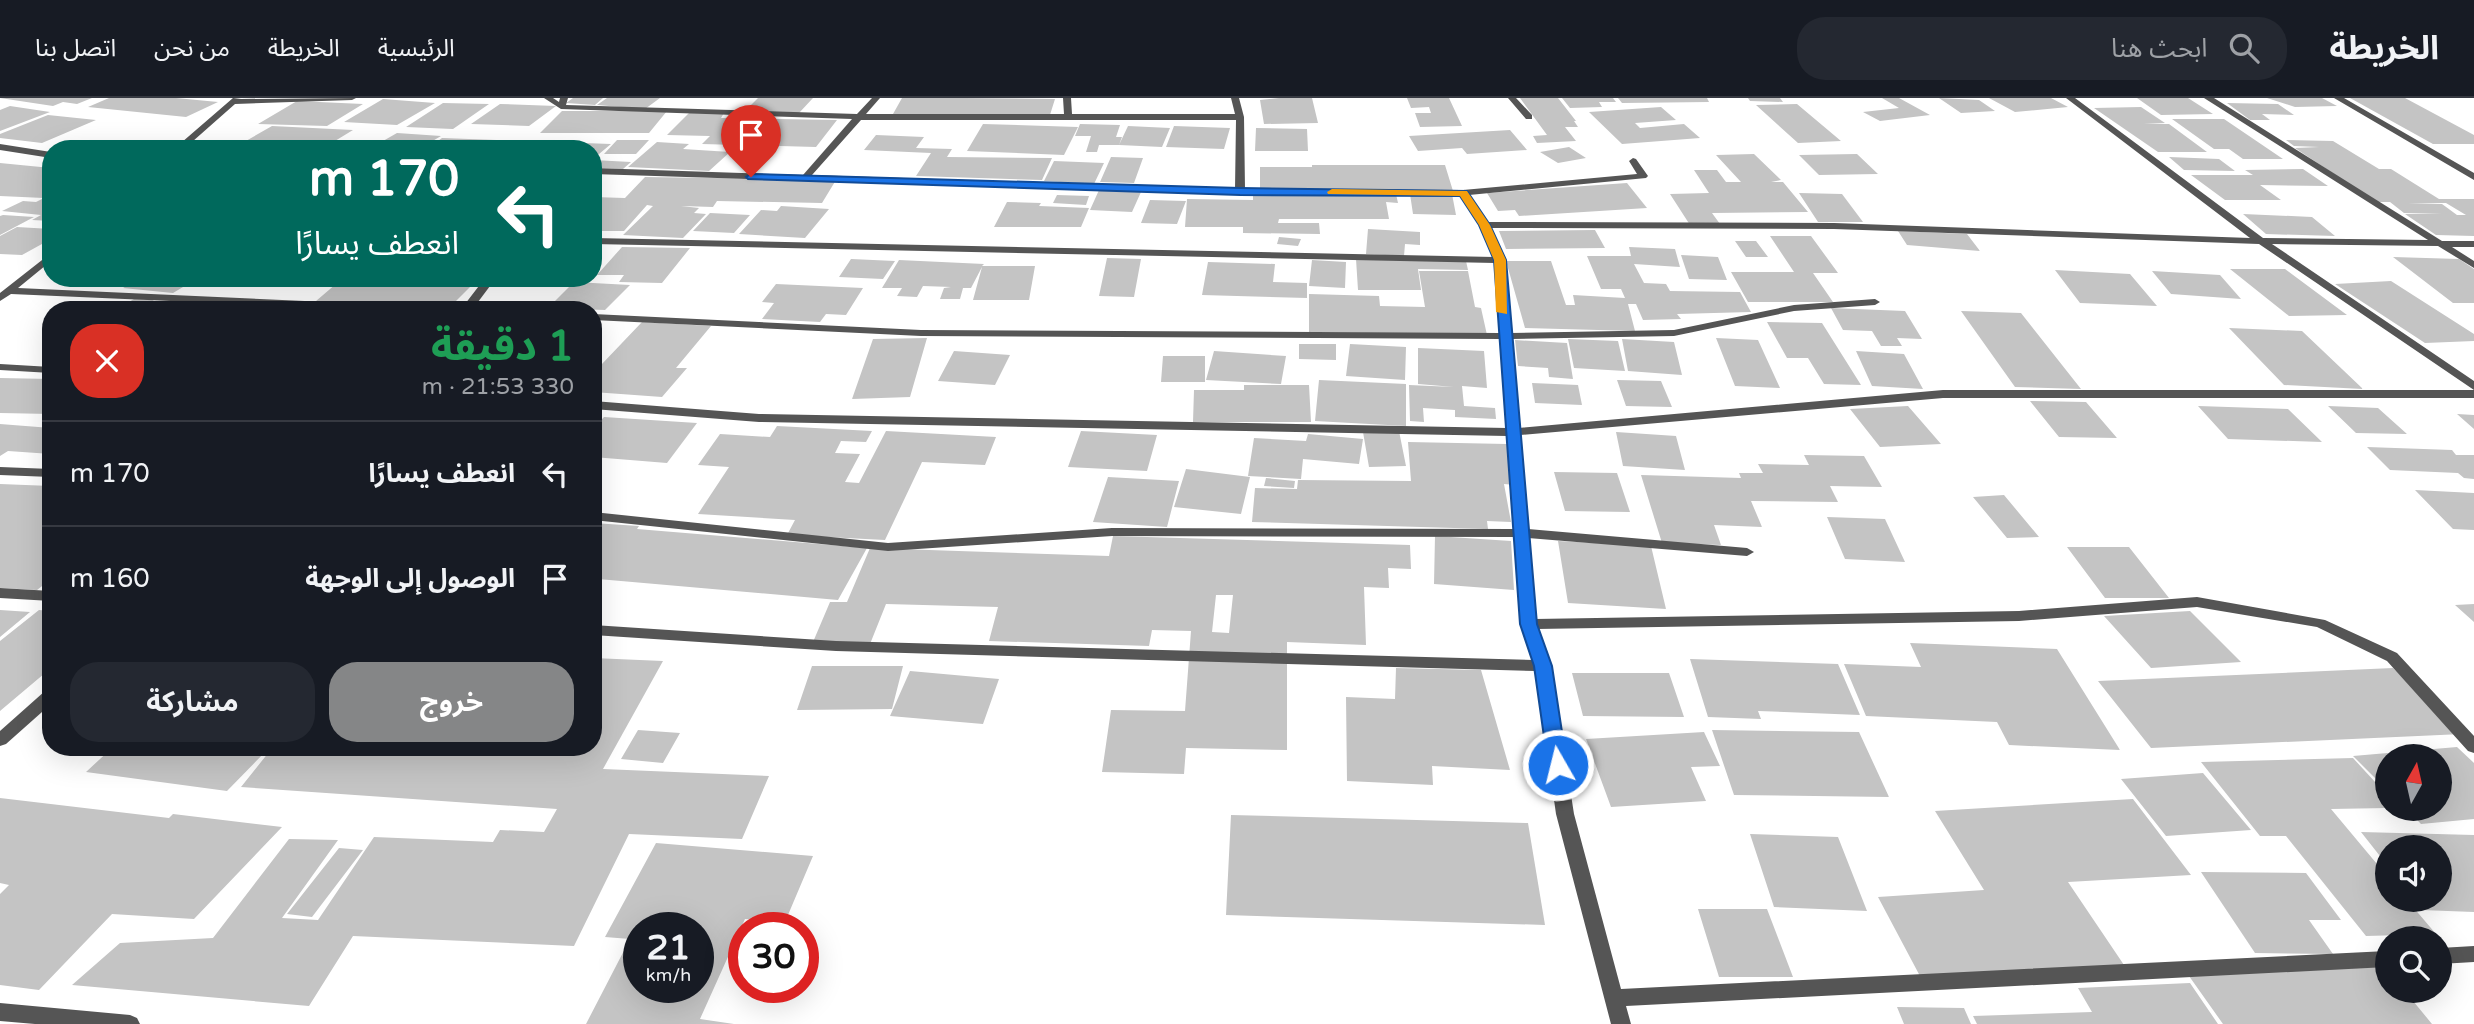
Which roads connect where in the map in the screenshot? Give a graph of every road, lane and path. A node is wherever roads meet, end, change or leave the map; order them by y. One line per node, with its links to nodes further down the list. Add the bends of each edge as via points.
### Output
1 (352, 98): 10 (street)
2 (548, 98): 11 (street)
3 (876, 98): 12 (street)
4 (1067, 98): 15 (street)
5 (1235, 98): 13 (street)
6 (1513, 98): 14 (street)
7 (2070, 98): 27 (street)
8 (2208, 98): 29 (street)
9 (2338, 98): 21 (street)
10 (236, 100): 16 (street)
11 (562, 102): 12 (street)
12 (857, 117): 15 (street); 22 (street)
13 (1240, 117): 15 (street); 23 (street)
14 (1530, 117)
15 (1068, 118)
16 (189, 140)
17 (0, 147): 18 (street)
18 (42, 154)
19 (1633, 161): 24 (street, via 1643,176)
20 (602, 171): 22 (street)
21 (2474, 177)
22 (804, 179): 23 (street)
23 (1240, 191): 24 (street)
24 (1463, 193): 25 (street)
25 (1485, 225): 27 (street, via 1834,226); 30 (street)
26 (602, 241): 30 (street)
27 (2261, 241): 29 (street); 42 (street)
28 (2474, 244): 29 (street)
29 (2441, 246): 32 (street)
30 (1500, 260): 39 (street)
31 (42, 263): 34 (street)
32 (2474, 265)
33 (484, 287): 36 (street)
34 (4, 295): 35 (street)
35 (186, 301)
36 (473, 301)
37 (1875, 302): 39 (street, via 1794,309 1674,333)
38 (602, 317): 39 (street, via 922,333)
39 (1504, 336): 45 (street)
40 (0, 367): 41 (street)
41 (42, 369)
42 (2474, 386)
43 (2474, 394): 45 (street, via 1943,394)
44 (602, 406): 45 (street, via 759,418)
45 (1513, 432): 49 (street)
46 (0, 471): 47 (street)
47 (42, 473)
48 (602, 517): 49 (street, via 888,547 1112,532)
49 (1522, 534): 50 (street); 53 (street)
50 (1746, 552)
51 (0, 593): 52 (street)
52 (42, 595)
53 (1528, 624): 55 (street); 58 (street, via 2019,616 2197,602 2320,623 2392,657)
54 (602, 631): 55 (street, via 836,646)
55 (1543, 666): 62 (street, via 1565,814)
56 (42, 703): 57 (street)
57 (0, 740)
58 (2474, 747)
59 (2474, 954): 60 (street)
60 (2452, 955)
61 (2375, 960): 62 (street)
62 (1613, 998): 65 (street)
63 (0, 1012): 64 (street)
64 (130, 1024)
65 (1622, 1024)

